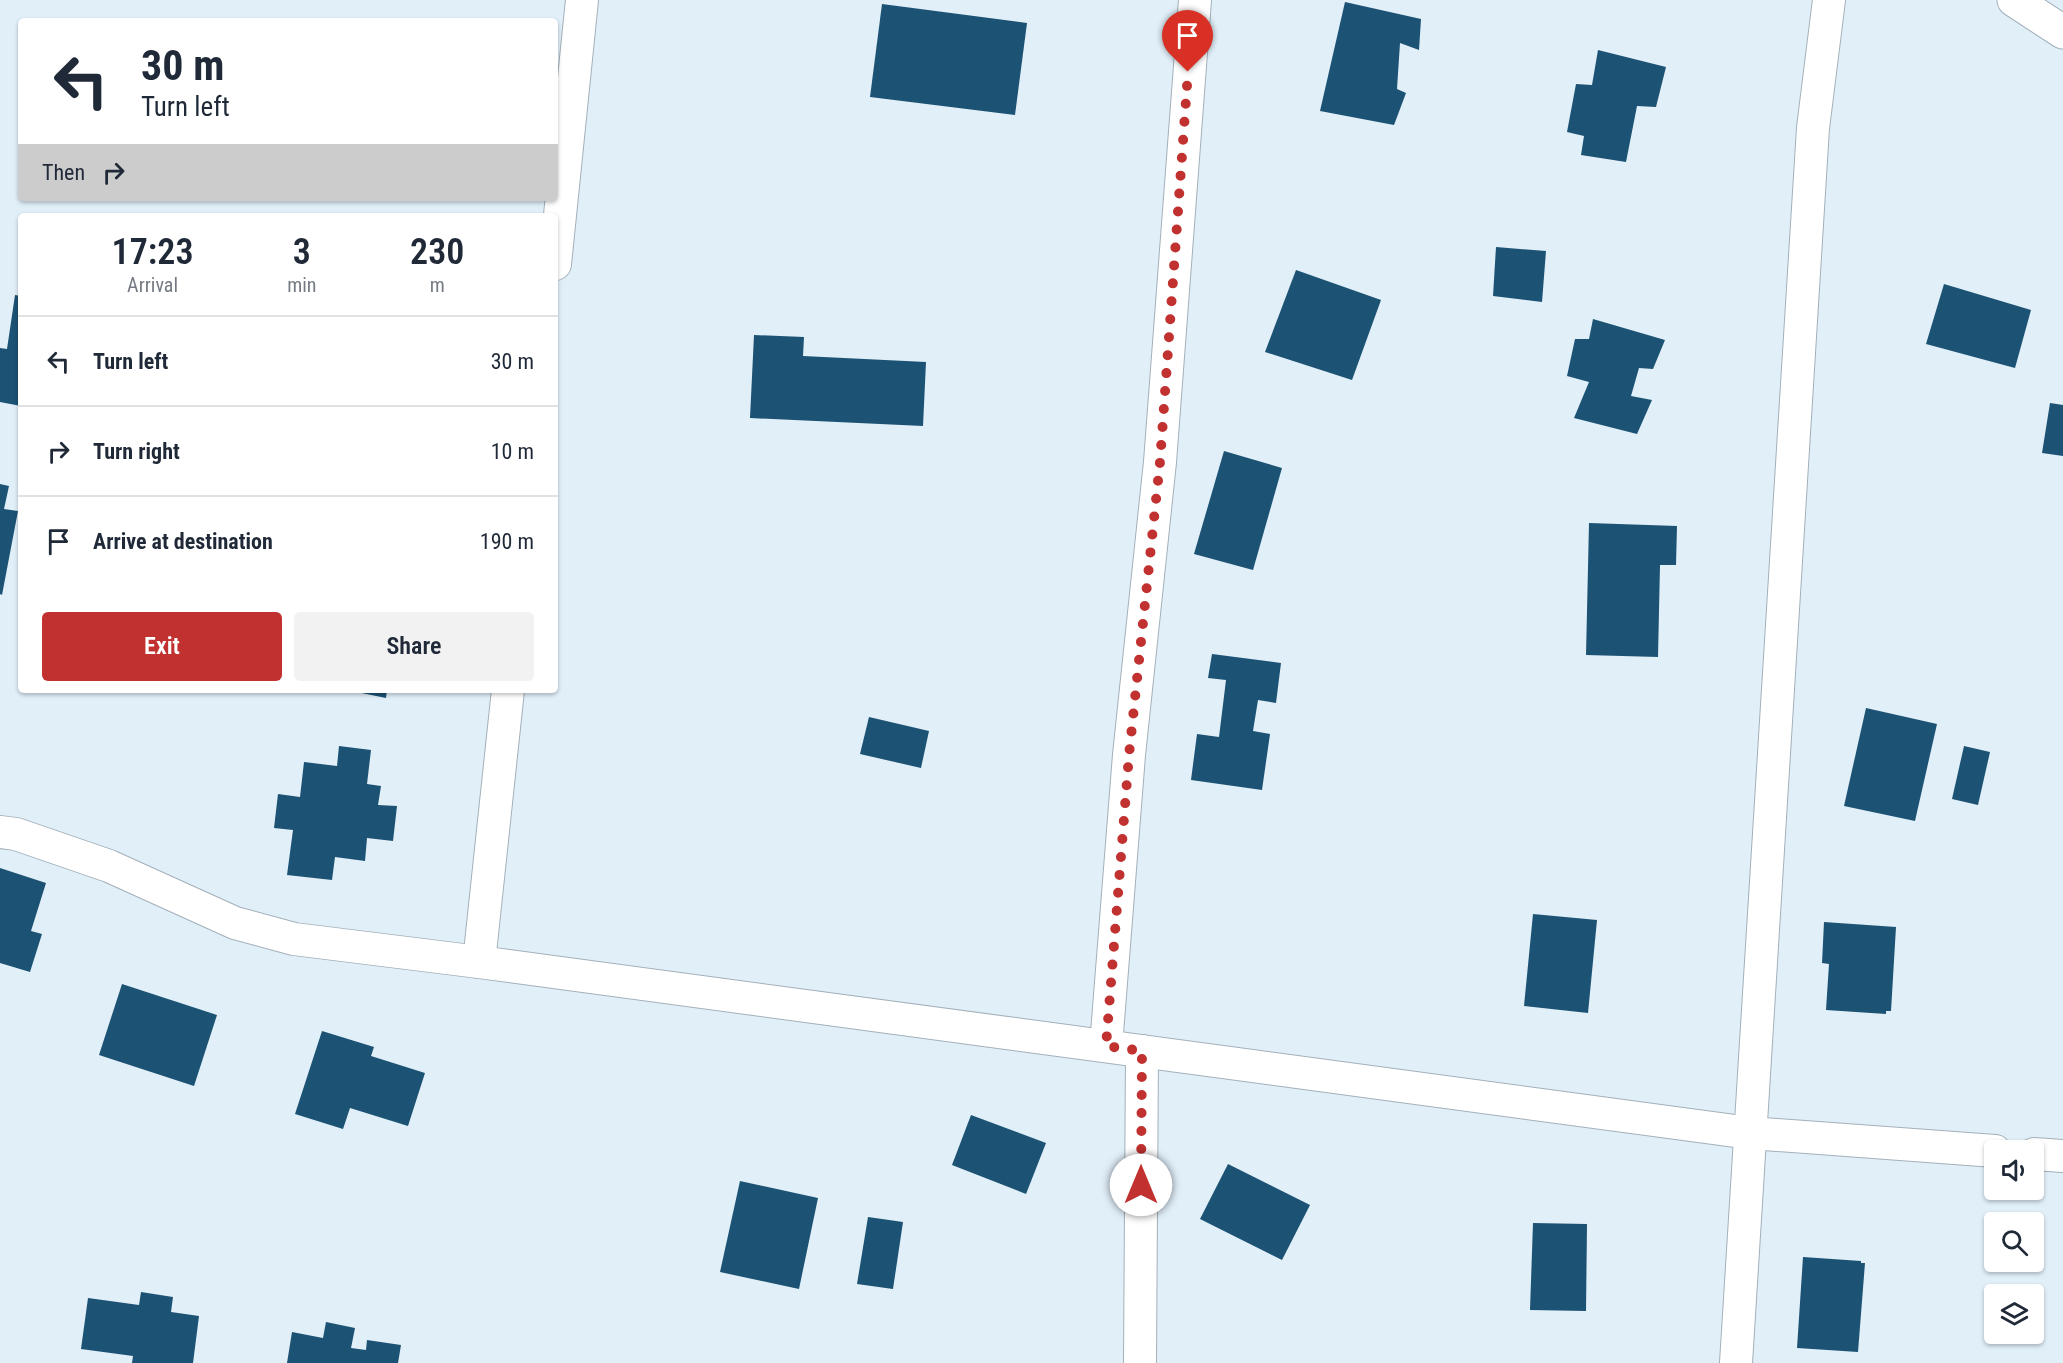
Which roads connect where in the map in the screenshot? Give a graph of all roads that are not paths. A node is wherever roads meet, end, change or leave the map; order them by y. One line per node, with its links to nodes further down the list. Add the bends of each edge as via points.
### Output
1 (582, 0): 6 (street)
2 (1195, 0): 10 (street, via 1160,462 1129,755)
3 (1829, 0): 12 (street, via 1813,128)
4 (2014, 0): 5 (main road)
5 (2063, 32)
6 (558, 235)
7 (508, 693): 9 (street)
8 (0, 832): 9 (street, via 109,866 245,925 294,939)
9 (479, 962): 10 (street)
10 (1106, 1046): 11 (street)
11 (1142, 1051): 12 (street); 16 (street)
12 (1750, 1133): 13 (street); 17 (street)
13 (1984, 1150)
14 (2044, 1155): 15 (street)
15 (2063, 1156)
16 (1140, 1363)
17 (1736, 1363)

